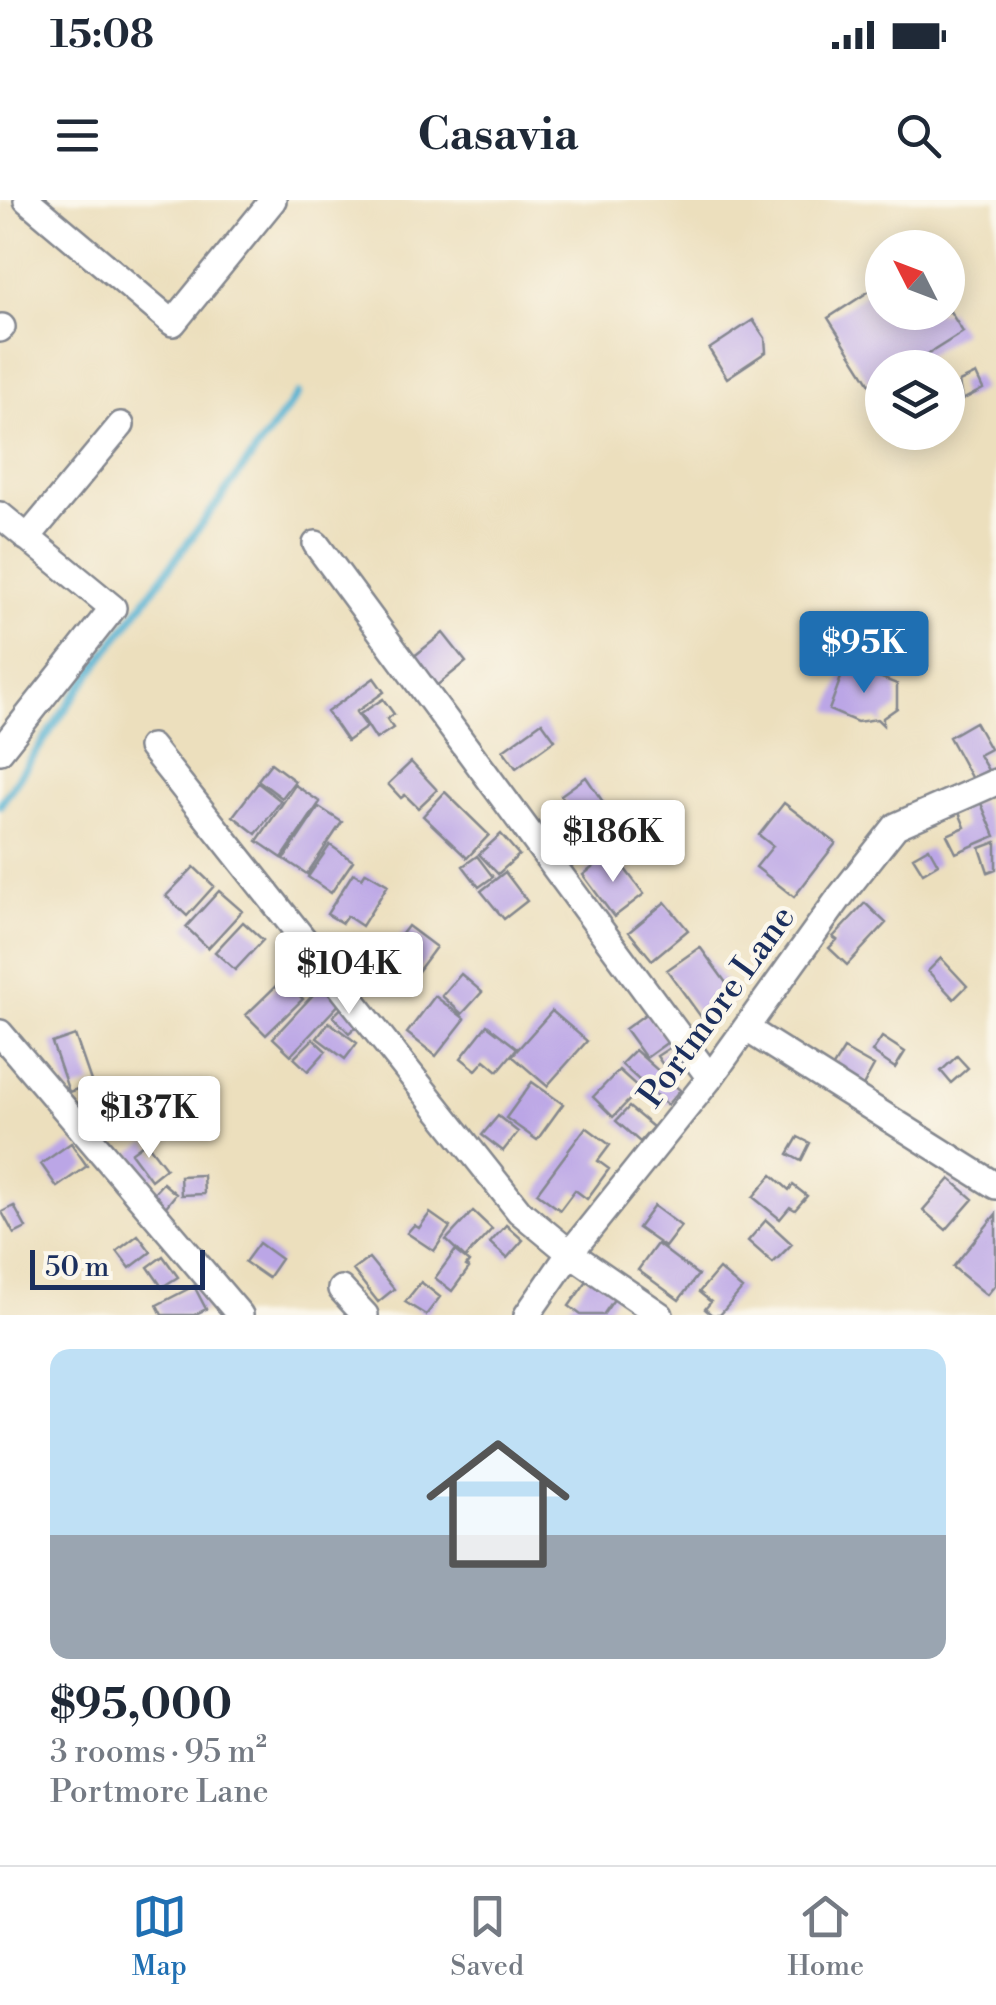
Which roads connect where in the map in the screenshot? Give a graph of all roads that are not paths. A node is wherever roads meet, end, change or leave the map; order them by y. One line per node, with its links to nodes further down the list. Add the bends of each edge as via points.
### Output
1 (28, 200): 2 (street, via 173,323)
2 (274, 200)
3 (120, 426): 5 (street)
4 (0, 515): 5 (street)
5 (28, 538): 8 (street, via 114,608)
6 (316, 544): 12 (street)
7 (151, 746): 14 (street, via 519,1211)
8 (0, 751)
9 (996, 782): 10 (street, Portmore Lane, via 896,826)
10 (747, 1029): 12 (street, Portmore Lane); 13 (street)
11 (0, 1033): 16 (street)
12 (710, 1078): 14 (street, Portmore Lane)
13 (996, 1186)
14 (570, 1253): 18 (street, Portmore Lane); 19 (street)
15 (341, 1289): 17 (street)
16 (240, 1315)
17 (365, 1315)
18 (527, 1315)
19 (660, 1315)

